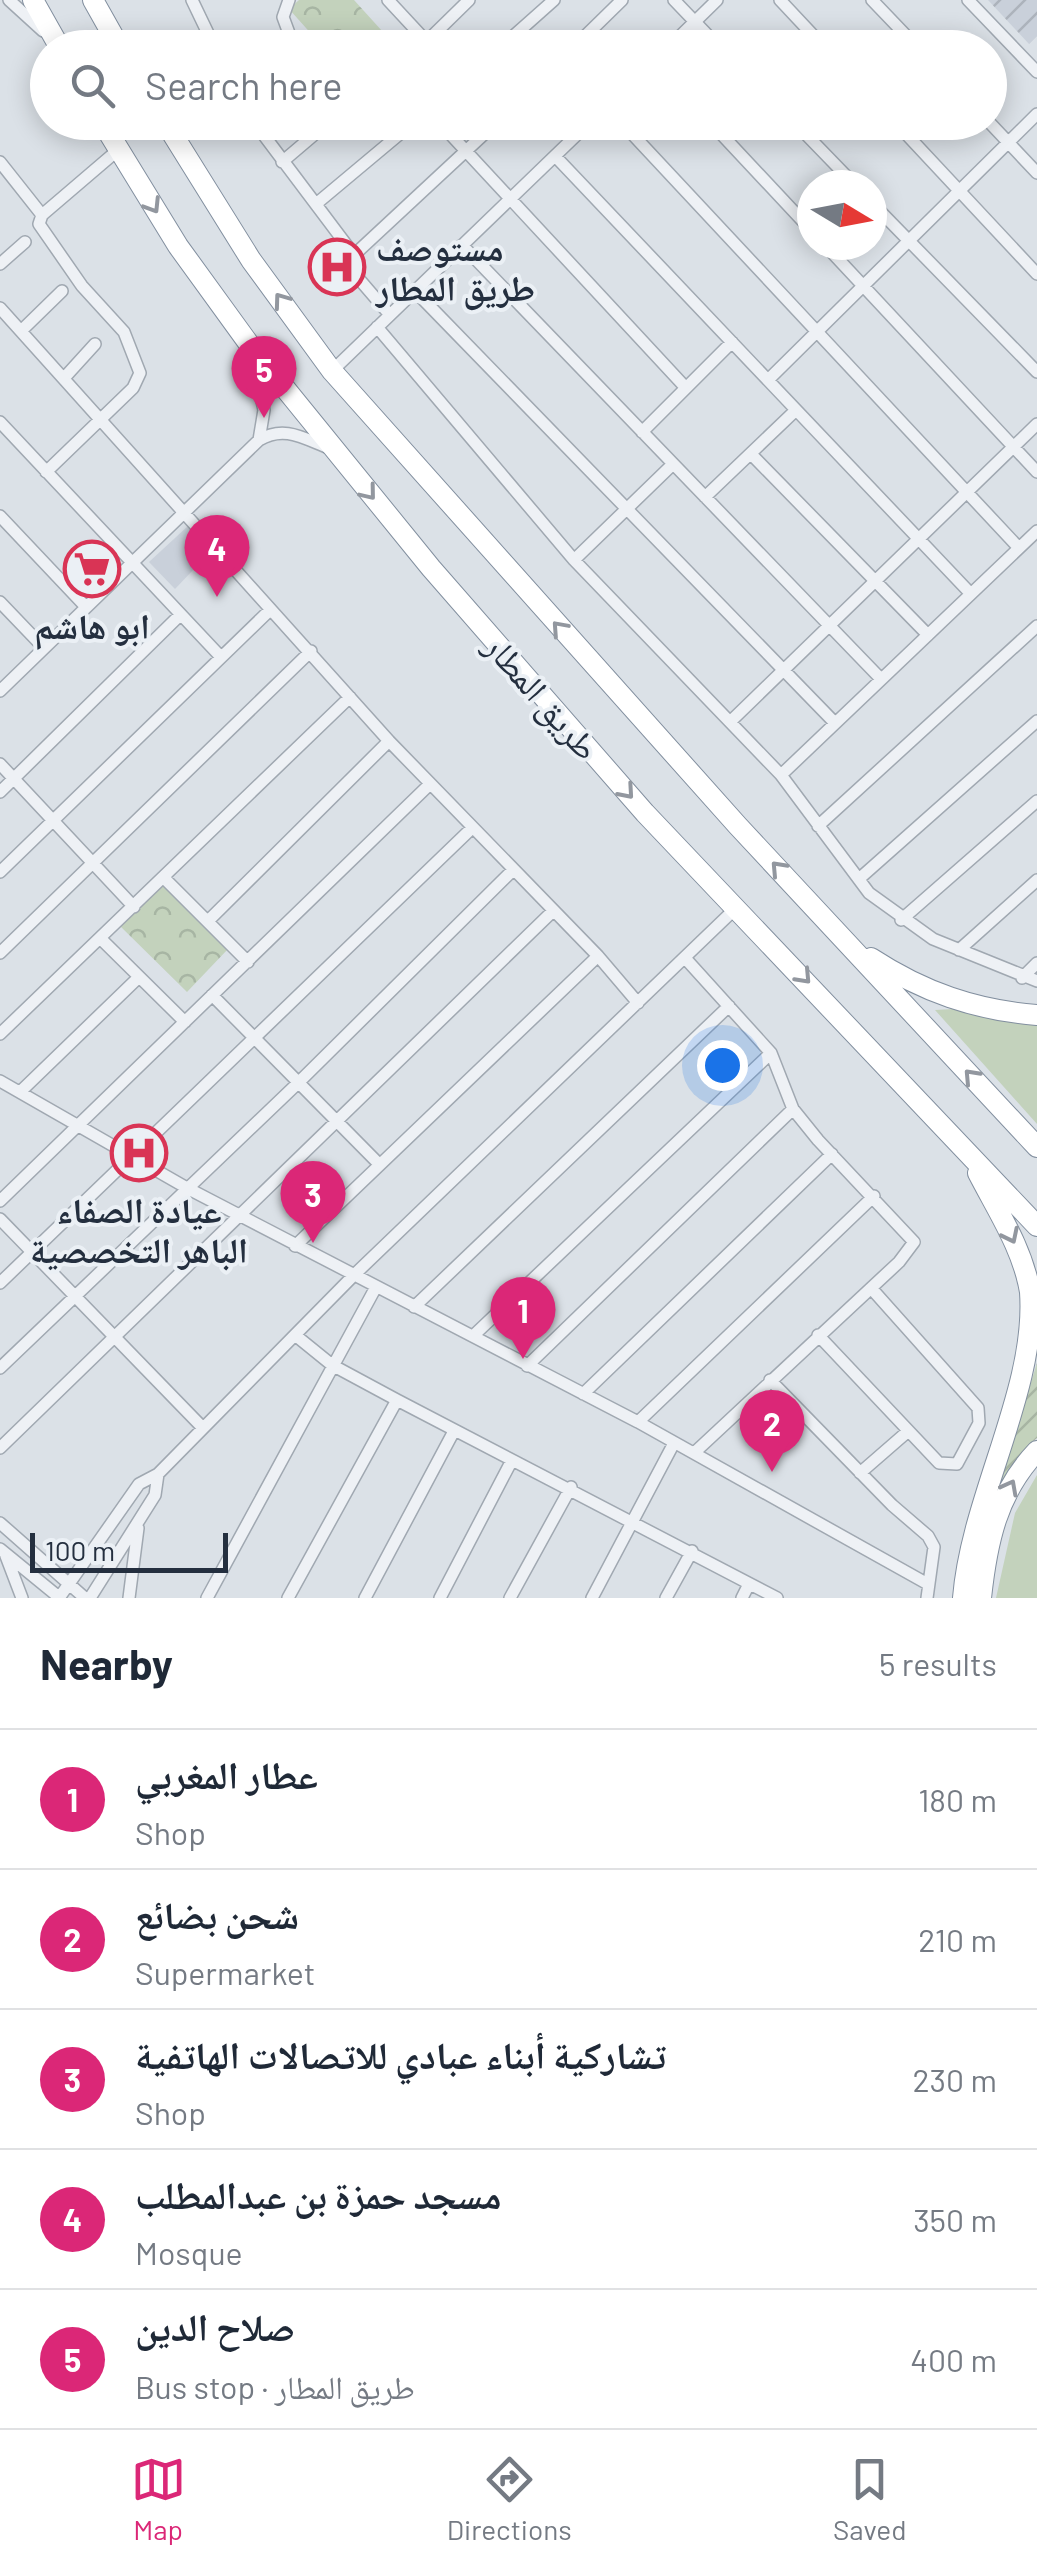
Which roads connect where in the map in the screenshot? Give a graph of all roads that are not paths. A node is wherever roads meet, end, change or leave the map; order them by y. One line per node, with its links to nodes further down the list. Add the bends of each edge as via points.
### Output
1 (9, 0): 16 (street)
2 (33, 0): 17 (highway)
3 (192, 0): 19 (street)
4 (289, 0): 20 (street, via 283,17)
5 (388, 0): 21 (street)
6 (469, 0): 22 (street)
7 (554, 0): 23 (street)
8 (674, 0): 15 (street)
9 (718, 0): 15 (street)
10 (780, 0): 27 (street)
11 (872, 0): 28 (street)
12 (968, 0): 29 (street)
13 (94, 2): 18 (highway)
14 (617, 2): 24 (street)
15 (695, 22): 25 (street); 26 (street)
16 (42, 30)
17 (50, 30)
18 (110, 30)
19 (207, 30)
20 (288, 30)
21 (412, 30)
22 (439, 30)
23 (520, 30)
24 (591, 30)
25 (687, 30)
26 (703, 30)
27 (808, 30)
28 (901, 30)
29 (997, 30)
30 (1007, 41): 31 (street)
31 (1037, 72)
32 (1037, 114): 45 (street)
33 (112, 140): 46 (highway, طريق المطار)
34 (175, 140): 77 (highway, طريق المطار, one-way to 34)
35 (267, 140): 50 (street)
36 (308, 140): 50 (street)
37 (392, 140): 55 (street)
38 (456, 140): 47 (street)
39 (479, 140): 47 (street)
40 (571, 140): 48 (street)
41 (638, 140): 73 (street)
42 (727, 140): 57 (street)
43 (811, 140): 51 (street)
44 (912, 140): 53 (street)
45 (1006, 141): 52 (street); 53 (street)
46 (118, 150): 56 (street); 76 (highway, طريق المطار, one-way to 76)
47 (467, 152): 54 (street); 62 (street)
48 (555, 156): 54 (street); 74 (street)
49 (0, 162): 56 (street)
50 (282, 162): 55 (street)
51 (840, 170)
52 (1037, 172)
53 (958, 190): 59 (street); 65 (street)
54 (511, 199): 61 (street); 81 (street)
55 (316, 204): 62 (street)
56 (42, 215): 83 (street, via 38,224 124,332 138,363 137,382)
57 (797, 216)
58 (887, 218): 59 (street)
59 (909, 241): 66 (street); 78 (street)
60 (25, 242): 64 (street)
61 (462, 246): 68 (street); 86 (street)
62 (354, 255): 70 (street, via 359,278)
63 (839, 260): 66 (street)
64 (0, 264)
65 (1037, 274)
66 (863, 286): 73 (street); 88 (street)
67 (62, 291): 72 (street)
68 (415, 291): 70 (street); 96 (street)
69 (0, 308): 72 (street)
70 (390, 315): 71 (street)
71 (377, 327): 77 (street); 102 (street)
72 (22, 330): 79 (street)
73 (817, 332): 80 (street); 94 (street)
74 (732, 342): 80 (street); 81 (street)
75 (95, 344): 79 (street)
76 (248, 344): 87 (street, via 264,410); 89 (highway, طريق المطار)
77 (332, 371): 145 (highway, طريق المطار, one-way to 77)
78 (1037, 372)
79 (66, 377): 83 (street)
80 (768, 380): 82 (street)
81 (686, 388): 86 (street)
82 (796, 410): 90 (street); 100 (street)
83 (103, 420): 92 (street); 97 (street)
84 (0, 422): 92 (street)
85 (1037, 424): 88 (street)
86 (642, 432): 91 (street)
87 (259, 440): 89 (street, via 285,431); 97 (street)
88 (1014, 447): 93 (street); 94 (street)
89 (335, 450): 140 (highway, طريق المطار, one-way to 140, via 645,813)
90 (751, 454): 95 (street); 104 (street)
91 (673, 464): 95 (street); 96 (street)
92 (46, 472): 103 (street)
93 (1037, 472)
94 (966, 492): 100 (street); 101 (street)
95 (705, 497): 110 (street)
96 (627, 508): 102 (street); 116 (street)
97 (185, 512): 103 (street); 108 (street)
98 (0, 516): 107 (street)
99 (1037, 531): 101 (street)
100 (919, 538): 104 (street); 105 (street)
101 (1019, 548): 105 (street)
102 (574, 560): 120 (street)
103 (132, 564): 107 (street); 109 (street)
104 (874, 581): 110 (street); 112 (street)
105 (972, 594): 112 (street)
106 (0, 602): 113 (street)
107 (86, 608): 113 (street)
108 (270, 610): 114 (street); 115 (street)
109 (180, 615): 115 (street); 126 (street)
110 (829, 626): 116 (street); 117 (street)
111 (1037, 626): 131 (street)
112 (928, 635): 117 (street)
113 (44, 648): 118 (street)
114 (311, 652): 119 (street); 133 (street)
115 (220, 656): 130 (street)
116 (784, 670): 120 (street); 122 (street)
117 (881, 679): 122 (street)
118 (1, 688)
119 (350, 697): 123 (street); 136 (street)
120 (731, 720): 125 (street)
121 (1037, 722): 137 (street)
122 (836, 723): 125 (street)
123 (388, 741): 127 (street); 143 (street)
124 (0, 764): 126 (street)
125 (780, 775): 131 (street)
126 (15, 778): 128 (street); 130 (street)
127 (430, 784): 132 (street); 150 (street)
128 (0, 792)
129 (1037, 801): 142 (street)
130 (53, 820): 133 (street); 135 (street)
131 (818, 826): 137 (street)
132 (472, 829): 134 (street); 161 (street)
133 (97, 862): 139 (street); 147 (street)
134 (512, 870): 141 (street); 164 (street)
135 (0, 872)
136 (164, 877): 139 (street); 143 (street)
137 (860, 878): 142 (street)
138 (1037, 880): 146 (street)
139 (134, 906): 144 (street)
140 (738, 906): 149 (street); 170 (highway, طريق المطار, one-way to 170)
141 (553, 911): 148 (street); 167 (street)
142 (901, 920): 146 (street)
143 (208, 921): 150 (street)
144 (101, 939): 152 (street); 160 (street)
145 (844, 940): 158 (highway, via 957,1002); 169 (highway, طريق المطار, one-way to 145)
146 (959, 950): 153 (street)
147 (0, 953)
148 (598, 956): 156 (street); 173 (street)
149 (685, 958): 156 (street); 157 (street)
150 (248, 962): 155 (street)
151 (1037, 964): 153 (street)
152 (139, 977): 159 (street); 165 (street)
153 (1022, 978): 154 (street)
154 (1037, 981)
155 (212, 995): 159 (street); 161 (street)
156 (638, 1003): 182 (street)
157 (728, 1006): 162 (street); 187 (street)
158 (1037, 1015)
159 (185, 1022): 168 (street)
160 (0, 1034)
161 (255, 1038): 164 (street); 172 (street)
162 (771, 1053): 166 (street); 191 (street)
163 (0, 1081): 165 (street)
164 (298, 1083): 167 (street); 174 (street)
165 (20, 1092): 168 (street)
166 (794, 1109): 171 (street); 193 (street)
167 (340, 1121): 173 (street); 177 (street)
168 (76, 1126): 172 (street); 176 (street)
169 (1037, 1147)
170 (966, 1149): 179 (highway, طريق المطار); 232 (highway, one-way to 232, via 1017,1247 1033,1330 1027,1372 976,1526)
171 (832, 1154): 175 (street); 196 (street)
172 (131, 1156): 174 (street); 181 (street)
173 (379, 1164): 180 (street)
174 (188, 1188): 177 (street); 186 (street)
175 (874, 1196): 185 (street, via 914,1242); 198 (street)
176 (0, 1202)
177 (240, 1214): 180 (street); 189 (street)
178 (0, 1219): 181 (street)
179 (1037, 1226)
180 (295, 1246): 182 (street)
181 (33, 1251): 183 (street); 186 (street)
182 (354, 1275): 184 (street); 190 (street)
183 (0, 1283)
184 (376, 1287): 187 (street); 192 (street)
185 (872, 1288): 188 (street); 201 (street, via 978,1408 979,1424 952,1466 938,1464)
186 (74, 1297): 189 (street); 194 (street)
187 (414, 1307): 191 (street)
188 (818, 1335): 195 (street); 201 (street)
189 (114, 1336): 199 (street); 203 (street)
190 (295, 1336): 192 (street); 199 (street)
191 (473, 1336): 193 (street)
192 (332, 1365): 197 (street); 222 (street)
193 (527, 1366): 196 (street)
194 (0, 1368)
195 (770, 1380): 205 (street); 207 (street)
196 (583, 1394): 198 (street)
197 (397, 1400): 200 (street); 223 (street)
198 (638, 1422): 202 (street)
199 (202, 1427): 208 (street)
200 (454, 1430): 206 (street); 224 (street)
201 (906, 1433): 207 (street)
202 (674, 1443): 205 (street); 211 (street)
203 (0, 1448)
204 (1037, 1451): 233 (highway, one-way to 204, via 996,1514)
205 (694, 1453): 215 (street)
206 (511, 1462): 209 (street); 225 (street)
207 (860, 1473): 215 (street, via 932,1541)
208 (158, 1474): 210 (street); 216 (street, via 138,1484)
209 (570, 1487): 211 (street); 226 (street)
210 (139, 1520): 220 (street); 221 (street)
211 (634, 1521): 214 (street); 227 (street)
212 (0, 1522): 216 (street)
213 (2, 1551): 218 (street); 219 (street)
214 (692, 1551): 217 (street); 228 (street)
215 (926, 1583): 231 (street)
216 (68, 1584): 219 (street); 220 (street)
217 (749, 1584): 229 (street); 230 (street)
218 (22, 1598)
219 (59, 1598)
220 (88, 1598)
221 (129, 1598)
222 (206, 1598)
223 (288, 1598)
224 (365, 1598)
225 (440, 1598)
226 (510, 1598)
227 (592, 1598)
228 (666, 1598)
229 (742, 1598)
230 (776, 1598)
231 (928, 1598)
232 (963, 1598)
233 (981, 1598)

